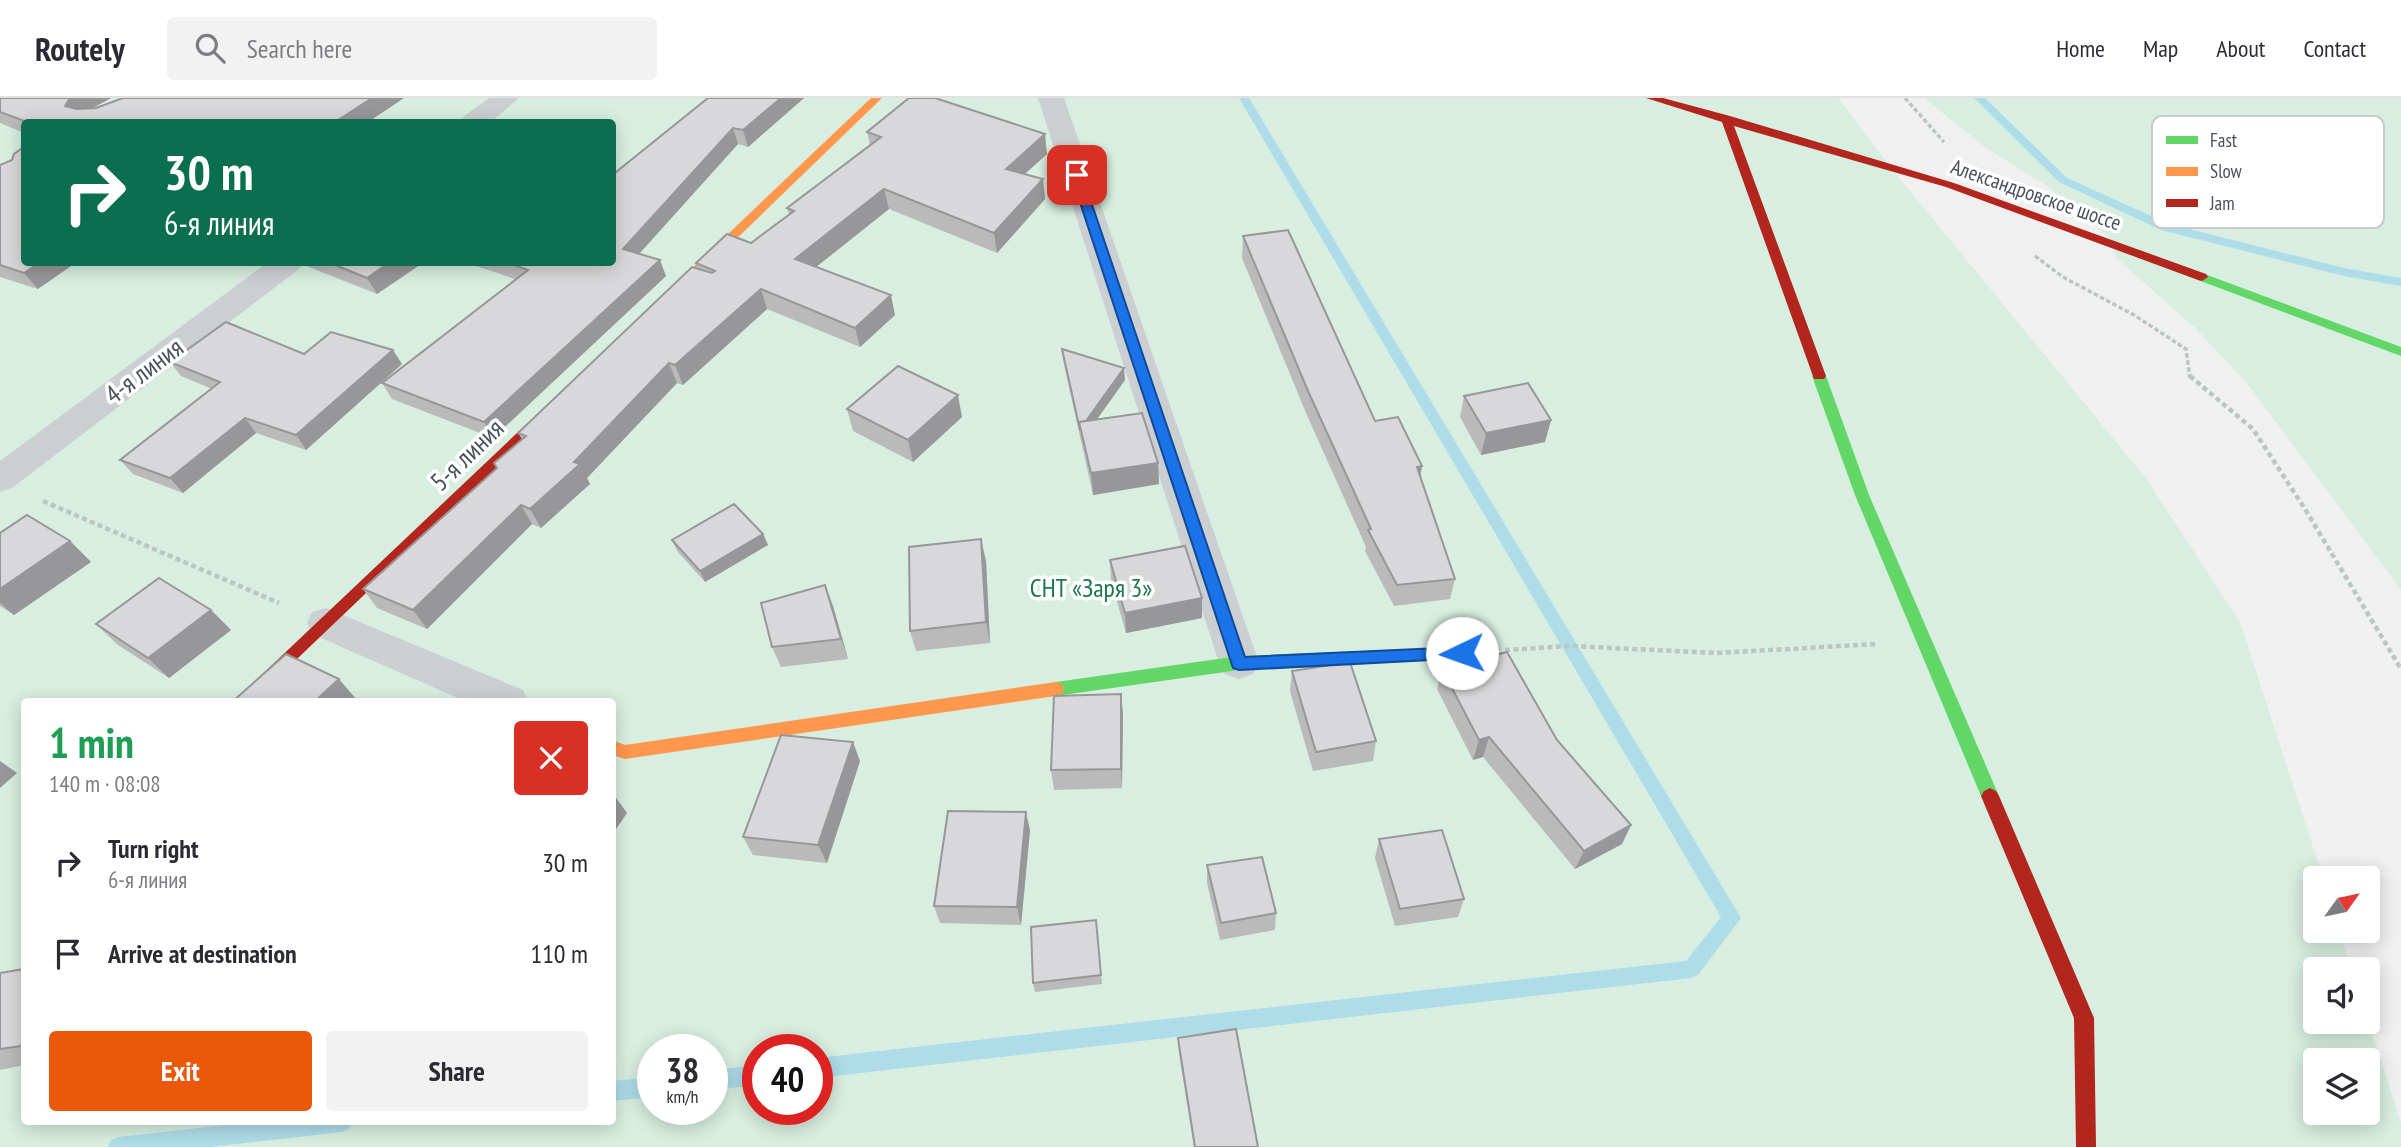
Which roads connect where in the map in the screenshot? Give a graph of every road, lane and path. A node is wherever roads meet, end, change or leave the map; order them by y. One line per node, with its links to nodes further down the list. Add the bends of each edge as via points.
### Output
1 (506, 98): 6 (street)
2 (877, 98): 9 (street)
3 (1051, 98): 17 (street)
4 (1651, 98): 5 (street, Александровское шоссе)
5 (1726, 118): 7 (street, Александровское шоссе); 15 (street, via 1862,495)
6 (478, 119)
7 (2000, 202): 10 (street, Александровское шоссе); 18 (path, via 2038,260 2186,349 2190,379 2253,429)
8 (283, 266): 12 (street, 4-я линия)
9 (687, 279)
10 (2401, 352)
11 (566, 394): 14 (street, 5-я линия)
12 (0, 479)
13 (38, 499): 14 (path)
14 (326, 623): 19 (street, 5-я линия); 20 (street)
15 (1924, 641): 16 (path, via 1717,653 1570,646); 22 (street, via 2084,1018)
16 (1462, 653): 17 (street)
17 (1239, 663): 21 (street, via 625,752)
18 (2401, 669)
19 (245, 698)
20 (500, 698)
21 (616, 749)
22 (2086, 1147)

